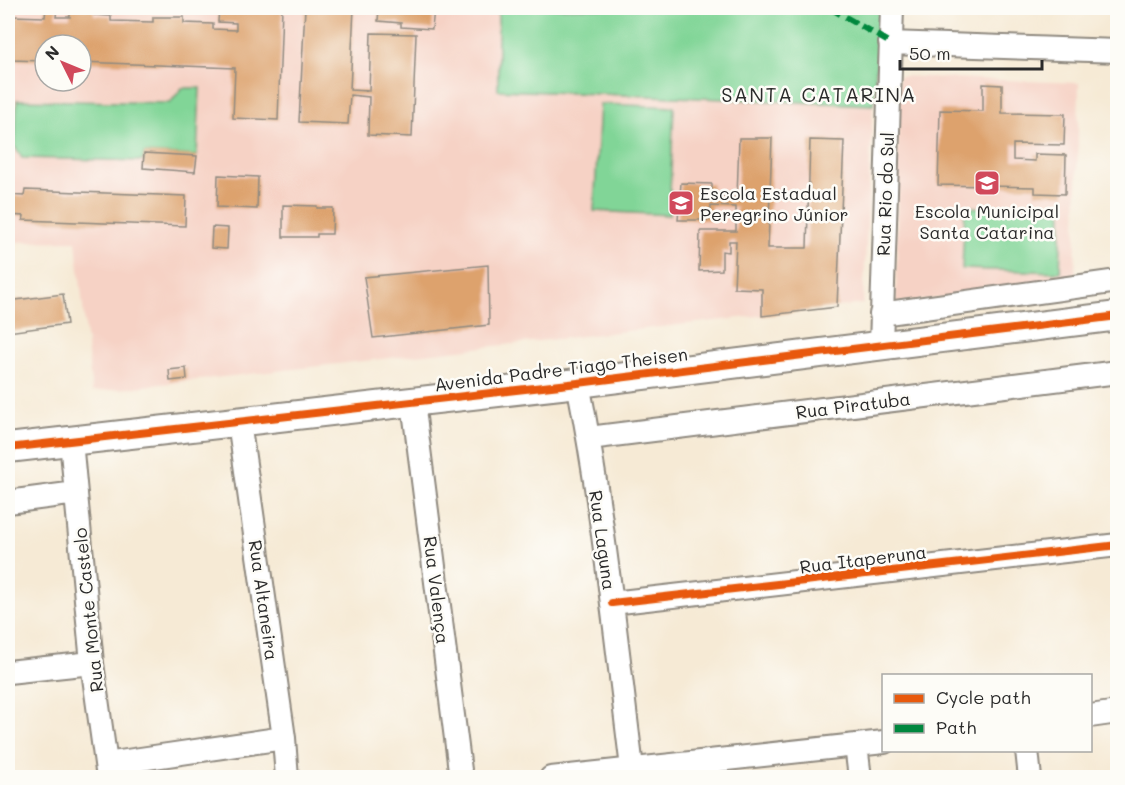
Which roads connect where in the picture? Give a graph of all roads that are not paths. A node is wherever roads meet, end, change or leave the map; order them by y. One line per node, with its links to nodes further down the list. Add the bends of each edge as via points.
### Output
1 (892, 8): 2 (street, Rua Rio do Sul)
2 (890, 43): 3 (street); 5 (street, Rua Rio do Sul)
3 (1118, 51)
4 (1118, 281): 5 (street)
5 (881, 314): 7 (street, Rua Rio do Sul)
6 (1118, 316): 7 (street, Avenida Padre Tiago Theisen)
7 (880, 345): 9 (street, Avenida Padre Tiago Theisen)
8 (1118, 372): 12 (street, Rua Piratuba)
9 (578, 383): 10 (street, Avenida Padre Tiago Theisen); 12 (street, Rua Laguna)
10 (413, 402): 11 (street, Avenida Padre Tiago Theisen); 31 (street, Rua Valença)
11 (239, 422): 13 (street, Avenida Padre Tiago Theisen); 23 (street, Rua Altaneira)
12 (589, 438): 18 (street, Rua Laguna)
13 (71, 441): 14 (street, Avenida Padre Tiago Theisen); 15 (street, Rua Monte Castelo)
14 (8, 448)
15 (76, 493): 16 (street); 19 (street, Rua Monte Castelo)
16 (8, 502)
17 (1118, 545): 18 (street, Rua Itaperuna)
18 (612, 603): 27 (street, Rua Laguna)
19 (92, 663): 20 (street); 29 (street, Rua Monte Castelo)
20 (8, 672)
21 (1118, 712): 22 (street)
22 (1092, 716)
23 (284, 738): 29 (street); 30 (street, Rua Altaneira)
24 (882, 742): 25 (street)
25 (856, 745): 28 (street); 33 (street)
26 (1027, 752): 34 (street)
27 (632, 768): 28 (street); 32 (street)
28 (690, 770)
29 (107, 771)
30 (287, 777)
31 (461, 777)
32 (551, 777)
33 (860, 777)
34 (1030, 777)

